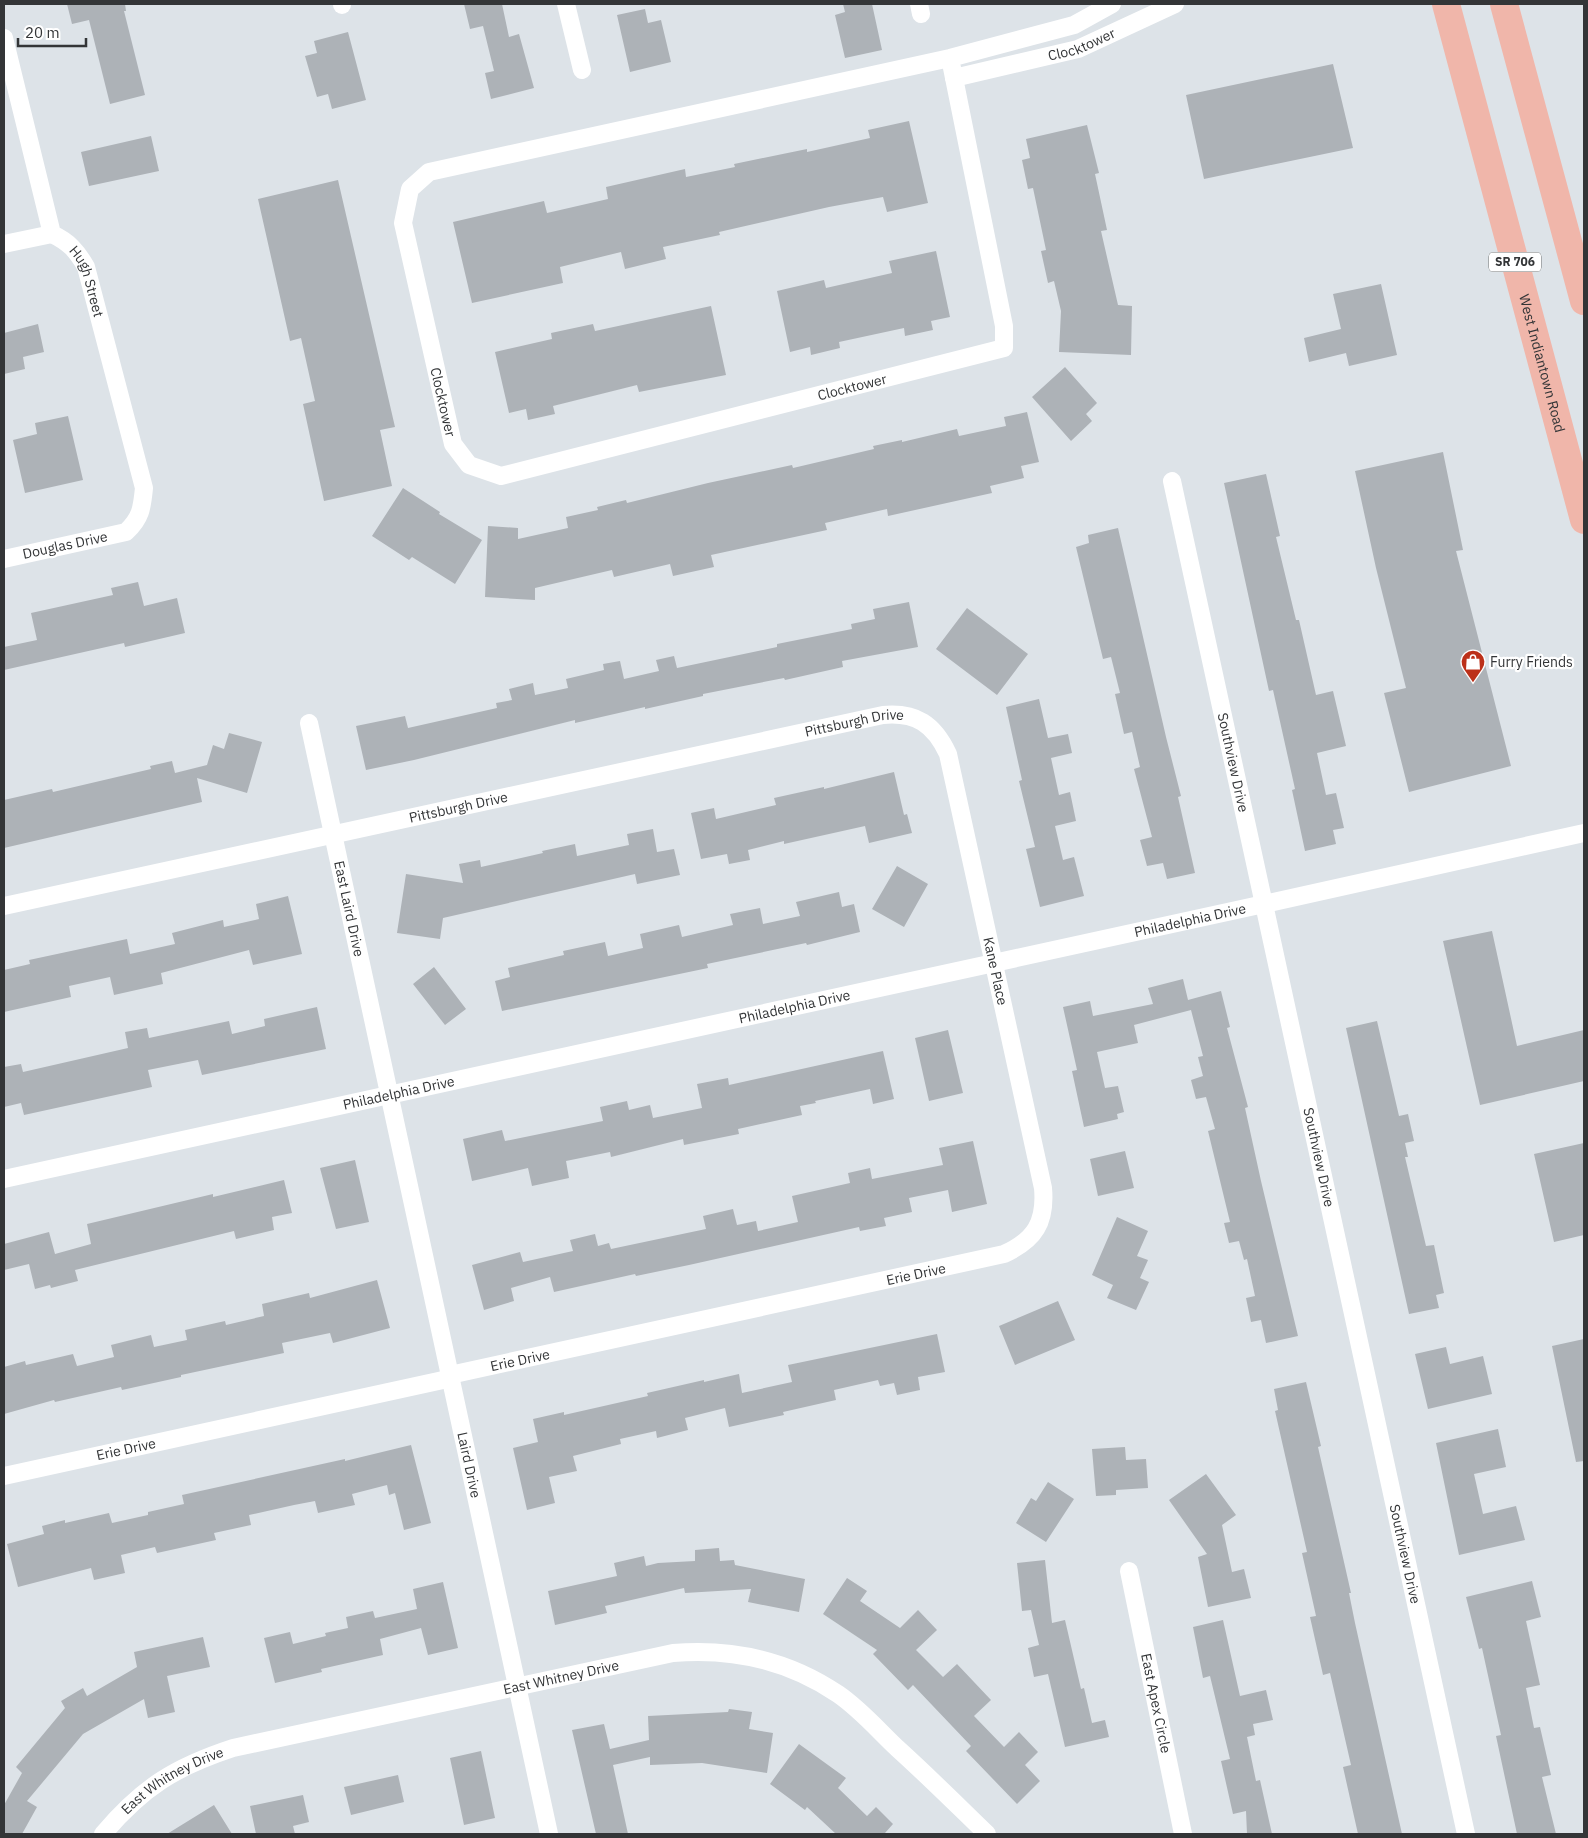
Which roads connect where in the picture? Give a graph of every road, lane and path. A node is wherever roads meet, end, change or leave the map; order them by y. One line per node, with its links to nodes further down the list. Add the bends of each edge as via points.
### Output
1 (566, 4): 8 (street)
2 (1112, 4): 7 (street, Clocktower, via 1074,25)
3 (1175, 4): 9 (street, Clocktower, via 1078,49)
4 (1446, 4): 14 (main road, West Indiantown Road / SR 706)
5 (1504, 4): 12 (main road)
6 (4, 38): 10 (street)
7 (950, 58): 9 (street, Clocktower); 9 (street, Clocktower, via 429,172 410,189 403,223 453,444 469,465 501,476 1004,348 1004,326)
8 (582, 70)
9 (954, 78)
10 (52, 234): 11 (street); 15 (street, Hugh Street, via 66,240 78,251 86,267 144,488 137,522)
11 (4, 244)
12 (1584, 301)
13 (1172, 480): 21 (street, Southview Drive)
14 (1584, 520)
15 (126, 532): 16 (street, Douglas Drive)
16 (4, 559)
17 (915, 717): 20 (street, Pittsburgh Drive, via 882,715); 23 (street, Kane Place, via 941,738 948,754)
18 (309, 723): 20 (street, East Laird Drive)
19 (1584, 833): 21 (street, Philadelphia Drive)
20 (332, 835): 22 (street, Pittsburgh Drive); 24 (street, East Laird Drive)
21 (1264, 904): 23 (street, Philadelphia Drive); 35 (street, Southview Drive)
22 (4, 906)
23 (994, 963): 24 (street, Philadelphia Drive); 26 (street, Kane Place, via 1043,1188 1041,1220)
24 (388, 1095): 25 (street, Philadelphia Drive); 27 (street, Laird Drive)
25 (4, 1179)
26 (1032, 1235): 27 (street, Erie Drive, via 1020,1247 1004,1254)
27 (450, 1375): 28 (street, Erie Drive, via 443,1380); 30 (street, Laird Drive)
28 (4, 1476)
29 (1129, 1571): 34 (street, East Apex Circle)
30 (517, 1686): 31 (street, East Whitney Drive, via 233,1748 200,1759 154,1785 127,1807); 32 (street, Laird Drive); 33 (street, East Whitney Drive, via 673,1653 725,1652 759,1658 801,1673 838,1695)
31 (103, 1834)
32 (549, 1834)
33 (987, 1834)
34 (1182, 1834)
35 (1466, 1834)

